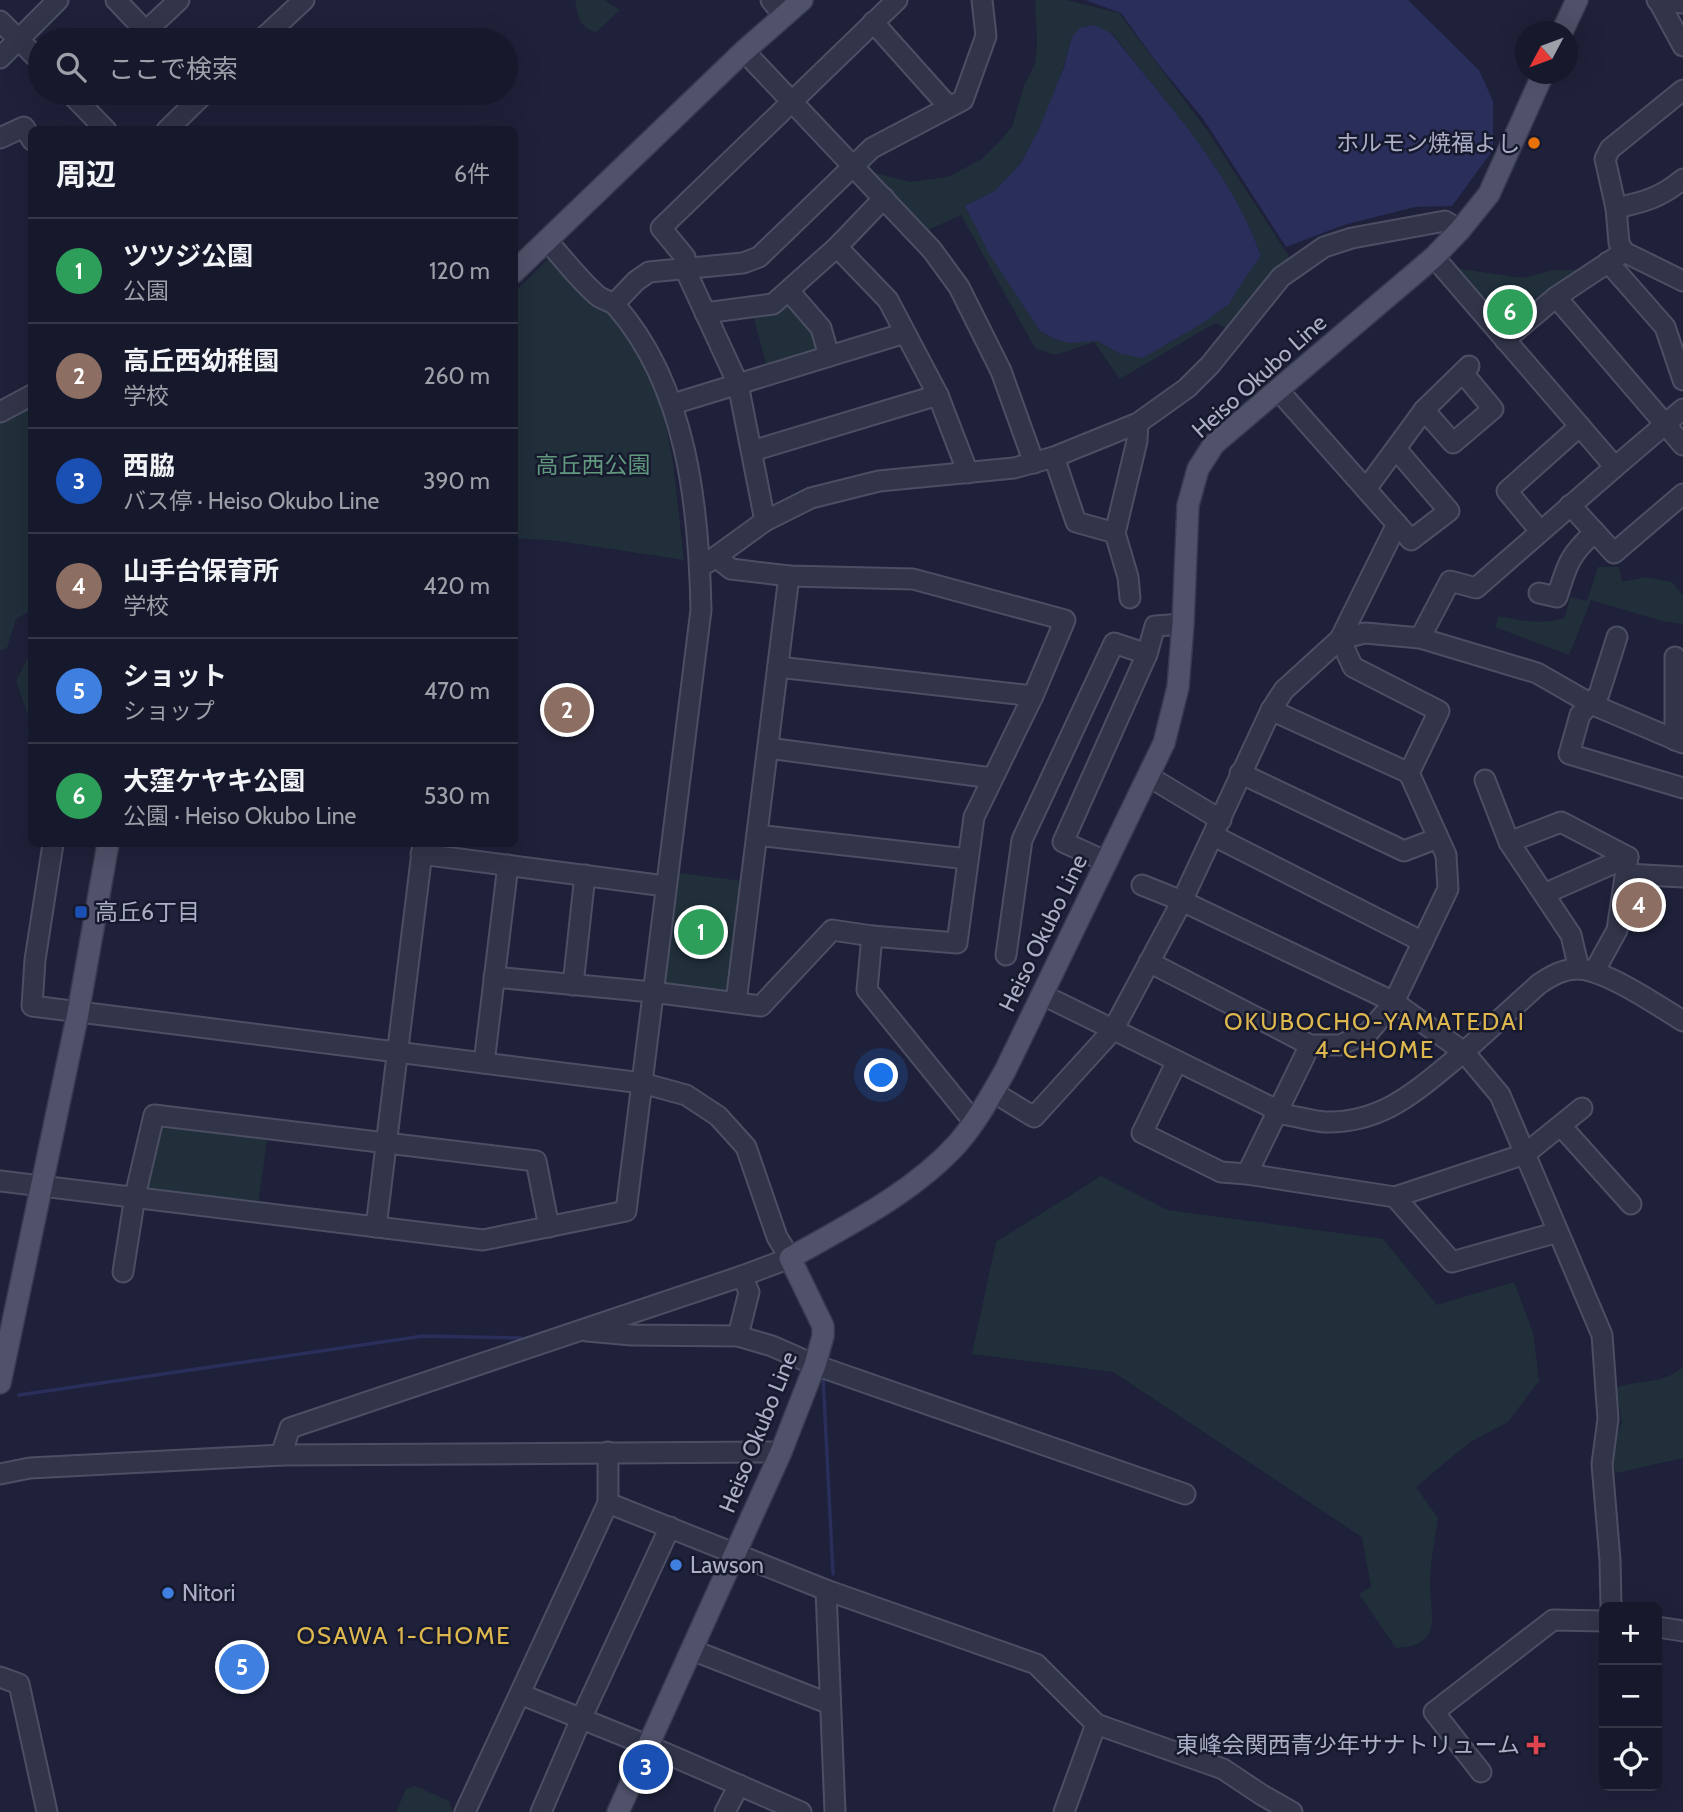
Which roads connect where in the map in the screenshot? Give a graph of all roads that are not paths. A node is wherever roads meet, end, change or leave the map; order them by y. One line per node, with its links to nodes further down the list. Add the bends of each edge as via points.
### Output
1 (58, 0): 15 (street)
2 (116, 0): 16 (street)
3 (180, 0): 17 (street)
4 (304, 0): 18 (street)
5 (802, 0): 11 (main road)
6 (897, 0): 14 (street)
7 (982, 0): 30 (street, via 986,36 963,100)
8 (1577, 0): 13 (main road)
9 (1658, 1): 10 (street); 21 (street)
10 (1683, 3)
11 (778, 8): 23 (main road)
12 (0, 21): 20 (street)
13 (1567, 21)
14 (873, 22): 27 (street); 30 (street)
15 (30, 28)
16 (142, 28)
17 (157, 28)
18 (274, 28)
19 (28, 30): 20 (street)
20 (19, 39): 22 (street); 24 (street)
21 (1683, 46)
22 (28, 48)
23 (744, 51): 27 (street); 40 (main road)
24 (0, 58)
25 (1539, 84): 39 (main road, Heiso Okubo Line, via 1489,194)
26 (1683, 90): 38 (street, via 1611,149 1605,159)
27 (792, 100): 35 (street); 45 (street, via 661,228 685,257)
28 (82, 105): 31 (street)
29 (192, 105): 32 (street)
30 (949, 107): 35 (street, via 872,148)
31 (102, 126)
32 (171, 126)
33 (28, 134): 34 (street, via 24,127)
34 (0, 138)
35 (853, 165): 37 (street); 45 (street, via 759,257)
36 (1683, 179): 38 (street, via 1648,201)
37 (884, 198): 41 (street); 70 (street, via 959,287 1001,371)
38 (1616, 208): 43 (street)
39 (1460, 230): 42 (main road, Heiso Okubo Line); 63 (street, via 1444,221 1324,247 1281,276 1210,365)
40 (547, 241): 44 (main road); 49 (street, via 599,297)
41 (837, 247): 47 (street); 51 (street, via 888,300)
42 (1434, 257): 52 (street); 56 (main road, Heiso Okubo Line)
43 (1616, 257): 46 (street, via 1630,257); 48 (street); 54 (street, via 1665,327)
44 (518, 268)
45 (685, 269): 49 (street, via 649,272); 50 (street)
46 (1683, 281)
47 (789, 291): 50 (street, via 773,304); 53 (street, via 821,328)
48 (1556, 297): 52 (street); 64 (street)
49 (614, 304): 59 (street, via 640,341)
50 (705, 313): 55 (street)
51 (905, 333): 53 (street); 57 (street)
52 (1505, 340): 65 (street)
53 (829, 356): 55 (street)
54 (1683, 380)
55 (738, 384): 59 (street); 68 (street)
56 (1278, 390): 73 (street); 85 (main road, Heiso Okubo Line, via 1214,444 1198,469 1188,505)
57 (938, 395): 68 (street); 72 (street)
58 (28, 397): 62 (street)
59 (673, 404): 81 (street)
60 (1683, 409): 64 (street)
61 (1424, 410): 61 (street, via 1466,370 1493,409 1453,443); 67 (street)
62 (0, 412)
63 (1138, 423): 69 (street); 80 (street)
64 (1664, 423): 66 (street); 71 (street)
65 (1580, 426): 71 (street); 78 (street, via 1507,491)
66 (1683, 445)
67 (1396, 449): 73 (street); 77 (street, via 1449,511 1411,540)
68 (752, 450): 76 (street)
69 (1054, 457): 70 (street); 80 (street, via 1076,522)
70 (1034, 463): 72 (street)
71 (1615, 467): 75 (street)
72 (968, 473): 76 (street, via 878,481 811,498)
73 (1366, 489): 77 (street)
74 (1683, 495): 79 (street, via 1614,553)
75 (1570, 505): 78 (street); 79 (street)
76 (765, 521): 81 (street)
77 (1397, 524): 88 (street)
78 (1540, 531): 87 (street, via 1476,588 1450,580)
79 (1595, 532): 83 (street, via 1568,561 1557,597)
80 (1115, 533): 84 (street)
81 (708, 562): 82 (street); 117 (street)
82 (789, 576): 91 (street); 92 (street, via 913,579 1065,620)
83 (1539, 593)
84 (1130, 598)
85 (1184, 624): 89 (street, via 1155,625); 99 (main road, Heiso Okubo Line, via 1178,687 1164,743)
86 (1617, 637): 93 (street, via 1599,694)
87 (1420, 638): 88 (street, via 1365,632); 93 (street, via 1537,673)
88 (1340, 639): 94 (street, via 1284,690); 97 (street, via 1353,667 1439,710)
89 (1147, 654): 111 (street, via 1063,842); 122 (street, via 1114,643 1108,655 1022,840)
90 (1675, 657): 95 (street)
91 (778, 667): 92 (street); 96 (street)
92 (1033, 696): 100 (street)
93 (1591, 704): 95 (street); 102 (street, via 1580,715 1569,754)
94 (1271, 710): 97 (street); 98 (street)
95 (1679, 742)
96 (768, 748): 100 (street); 104 (street)
97 (1409, 773): 105 (street)
98 (1240, 774): 103 (street); 105 (street, via 1404,851)
99 (1148, 776): 103 (street); 111 (main road, Heiso Okubo Line)
100 (992, 778): 110 (street, via 974,817)
101 (1485, 780): 106 (street)
102 (1683, 788)
103 (1217, 828): 119 (street); 121 (street)
104 (757, 835): 110 (street); 129 (street)
105 (1438, 838): 121 (street, via 1446,855 1448,889)
106 (1509, 842): 113 (street, via 1561,822); 118 (street)
107 (53, 847): 131 (street, via 32,1006)
108 (107, 847): 131 (main road)
109 (422, 849): 112 (street); 135 (street)
110 (968, 859): 120 (street, via 957,943)
111 (1107, 862): 128 (main road, Heiso Okubo Line)
112 (508, 866): 114 (street); 125 (street)
113 (1627, 866): 115 (street); 118 (street); 124 (street, via 1617,930)
114 (585, 875): 117 (street); 126 (street)
115 (1683, 877)
116 (1142, 885): 119 (street)
117 (665, 886): 127 (street)
118 (1544, 894): 124 (street, via 1571,935)
119 (1182, 901): 123 (street); 130 (street)
120 (872, 936): 129 (street, via 832,930 761,1006); 143 (street, via 867,990)
121 (1423, 942): 130 (street)
122 (1006, 955)
123 (1149, 962): 133 (street); 134 (street)
124 (1586, 971): 132 (street, via 1611,979); 136 (street, via 1552,976 1539,984)
125 (494, 977): 126 (street); 138 (street)
126 (573, 985): 127 (street)
127 (652, 992): 129 (street); 139 (street)
128 (1043, 996): 133 (street); 140 (main road, Heiso Okubo Line)
129 (736, 1002)
130 (1394, 1002): 134 (street, via 1368,1033 1340,1045); 136 (street)
131 (78, 1013): 135 (street); 149 (main road)
132 (1683, 1021)
133 (1113, 1030): 137 (street); 140 (street, via 1034,1117)
134 (1310, 1045): 142 (street)
135 (397, 1051): 138 (street); 145 (street)
136 (1464, 1052): 142 (street, via 1402,1102 1373,1114 1322,1122); 146 (street, via 1500,1095)
137 (1177, 1061): 142 (street); 147 (street, via 1142,1133 1221,1172)
138 (484, 1063): 139 (street)
139 (642, 1083): 154 (street, via 626,1211); 156 (street, via 686,1095 718,1116 746,1147 777,1237)
140 (993, 1091): 143 (main road, Heiso Okubo Line)
141 (1581, 1108): 144 (street)
142 (1277, 1110): 147 (street)
143 (974, 1122): 156 (main road, Heiso Okubo Line, via 958,1143 910,1185)
144 (1561, 1126): 146 (street); 152 (street)
145 (387, 1143): 150 (street, via 153,1115); 153 (street); 154 (street, via 536,1161)
146 (1525, 1154): 151 (street); 155 (street)
147 (1247, 1174): 151 (street)
148 (0, 1181): 149 (street)
149 (42, 1187): 150 (street); 162 (main road)
150 (135, 1196): 153 (street); 157 (street)
151 (1395, 1197): 155 (street, via 1452,1262)
152 (1631, 1204)
153 (376, 1227): 154 (street, via 484,1240)
154 (549, 1227)
155 (1558, 1232): 172 (street, via 1602,1335 1608,1419 1602,1464)
156 (790, 1258): 158 (street); 161 (main road, Heiso Okubo Line, via 823,1326)
157 (122, 1272)
158 (742, 1276): 159 (street); 160 (street, via 749,1292)
159 (579, 1330): 160 (street); 165 (street, via 290,1428)
160 (738, 1336): 161 (street)
161 (814, 1365): 164 (main road, Heiso Okubo Line); 167 (street)
162 (0, 1383)
163 (608, 1452): 164 (street); 165 (street); 168 (street)
164 (781, 1452): 170 (main road, Heiso Okubo Line)
165 (281, 1455): 166 (street, via 30,1468)
166 (0, 1474)
167 (1185, 1494)
168 (608, 1503): 169 (street); 178 (street)
169 (670, 1527): 170 (street); 180 (street)
170 (736, 1555): 171 (street); 176 (main road, Heiso Okubo Line)
171 (826, 1590): 179 (street); 181 (street, via 1036,1664)
172 (1611, 1602)
173 (1599, 1621): 183 (street, via 1553,1620 1434,1712)
174 (1662, 1628): 175 (street)
175 (1683, 1631)
176 (692, 1650): 179 (street); 182 (main road, Heiso Okubo Line)
177 (0, 1676): 186 (street, via 19,1684)
178 (520, 1694): 180 (street); 187 (street)
179 (830, 1704): 191 (street)
180 (581, 1718): 182 (street); 188 (street)
181 (1096, 1724): 192 (street); 193 (street, via 1223,1769)
182 (649, 1746): 184 (street); 189 (main road, Heiso Okubo Line)
183 (1481, 1772)
184 (739, 1785): 185 (street); 190 (street)
185 (795, 1811)
186 (47, 1812)
187 (465, 1812)
188 (541, 1812)
189 (618, 1812)
190 (725, 1812)
191 (835, 1812)
192 (1064, 1812)
193 (1292, 1812)

